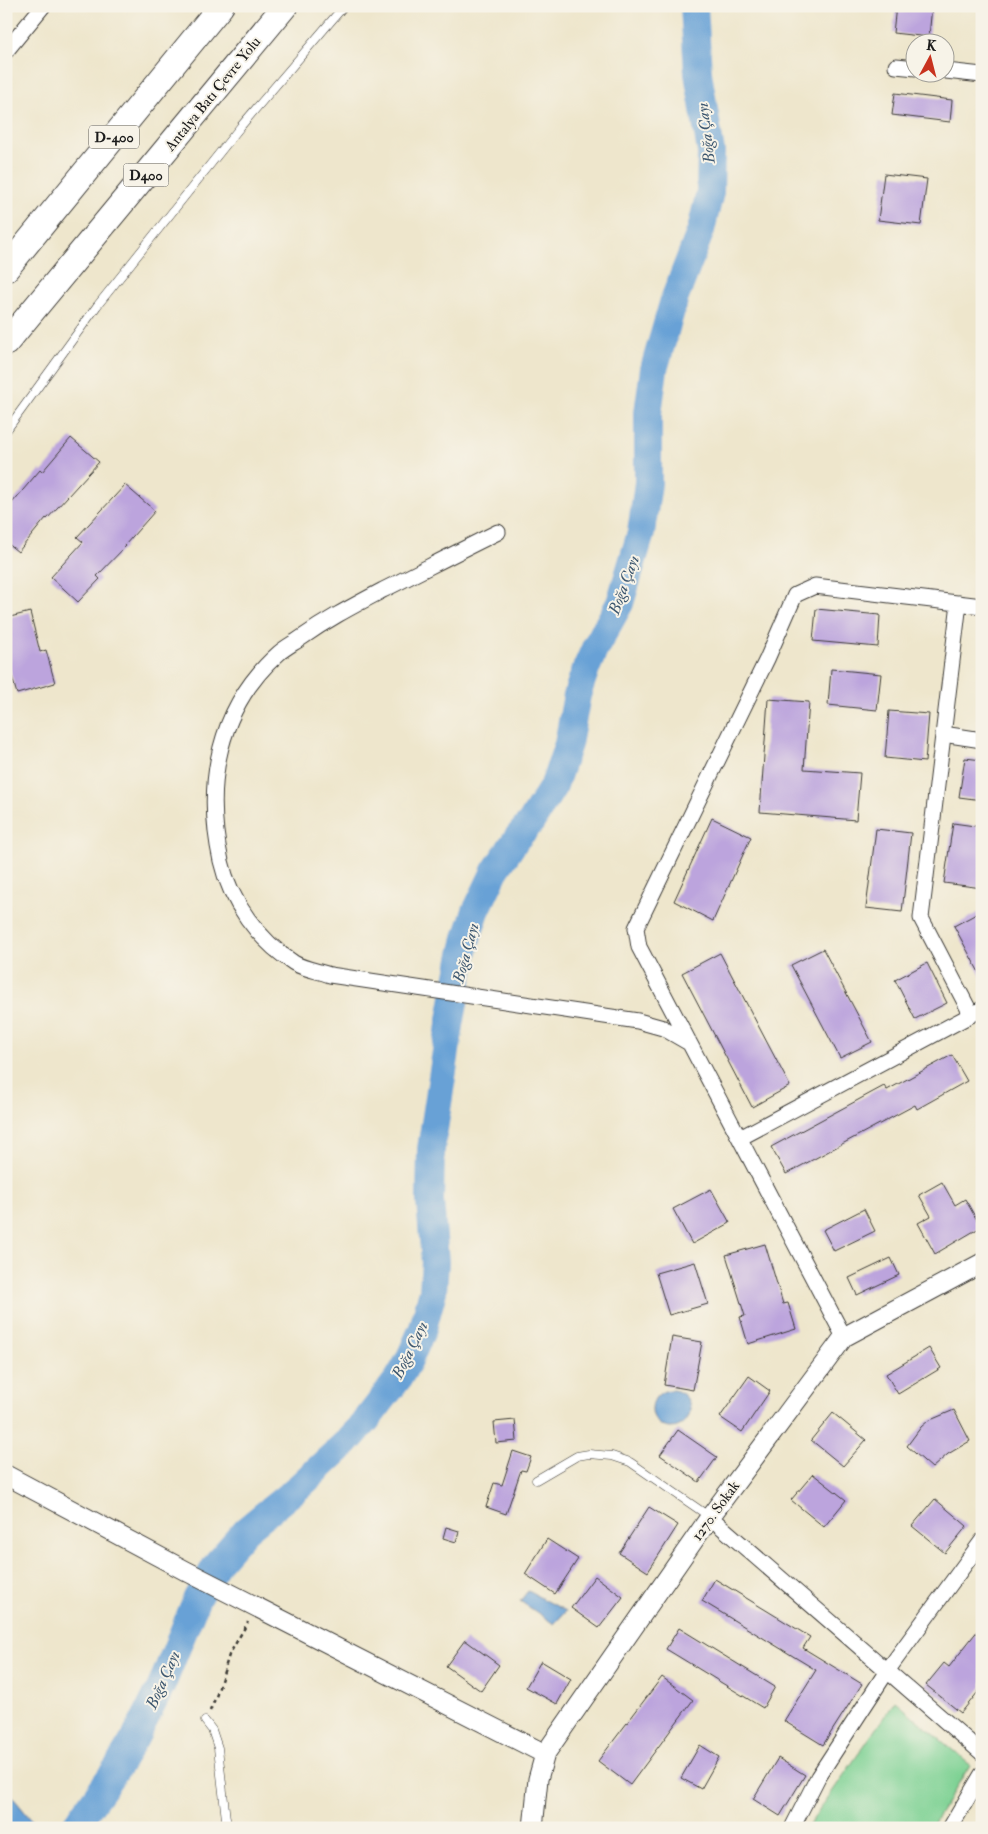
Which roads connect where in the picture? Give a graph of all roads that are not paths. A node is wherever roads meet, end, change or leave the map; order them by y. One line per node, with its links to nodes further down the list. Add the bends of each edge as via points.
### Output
1 (43, 6): 5 (street)
2 (221, 6): 10 (highway, D-400)
3 (285, 6): 11 (highway, Antalya Batı Çevre Yolu / D400)
4 (344, 6): 12 (lane, via 241,126 121,276)
5 (6, 51)
6 (896, 66): 7 (street)
7 (906, 67)
8 (956, 72): 9 (street)
9 (982, 75)
10 (6, 269)
11 (6, 343)
12 (6, 431)
13 (498, 532): 19 (street, via 330,617 279,653 252,684 232,713 219,752 214,833 224,876 240,908 264,939 295,964 330,975 638,1020 663,1028)
14 (959, 603): 15 (street); 16 (street); 19 (street, via 815,586 794,596 768,659 636,928 638,947)
15 (982, 606)
16 (943, 734): 17 (street); 18 (street, via 921,918)
17 (982, 740)
18 (976, 1012): 20 (street)
19 (689, 1043): 20 (street)
20 (740, 1138): 22 (street)
21 (982, 1264): 22 (street, 1270. Sokak)
22 (844, 1337): 25 (street, 1270. Sokak)
23 (6, 1475): 30 (street, via 186,1571)
24 (536, 1480): 25 (lane, via 577,1456 612,1456 630,1462)
25 (710, 1517): 27 (street); 30 (street, 1270. Sokak)
26 (982, 1541): 27 (street)
27 (887, 1671): 29 (street); 34 (street, via 818,1777)
28 (205, 1721): 32 (lane, via 218,1748)
29 (982, 1753)
30 (545, 1754): 33 (street, 1270. Sokak, via 538,1779)
31 (982, 1774): 35 (street)
32 (226, 1828)
33 (533, 1828)
34 (792, 1828)
35 (950, 1828)

